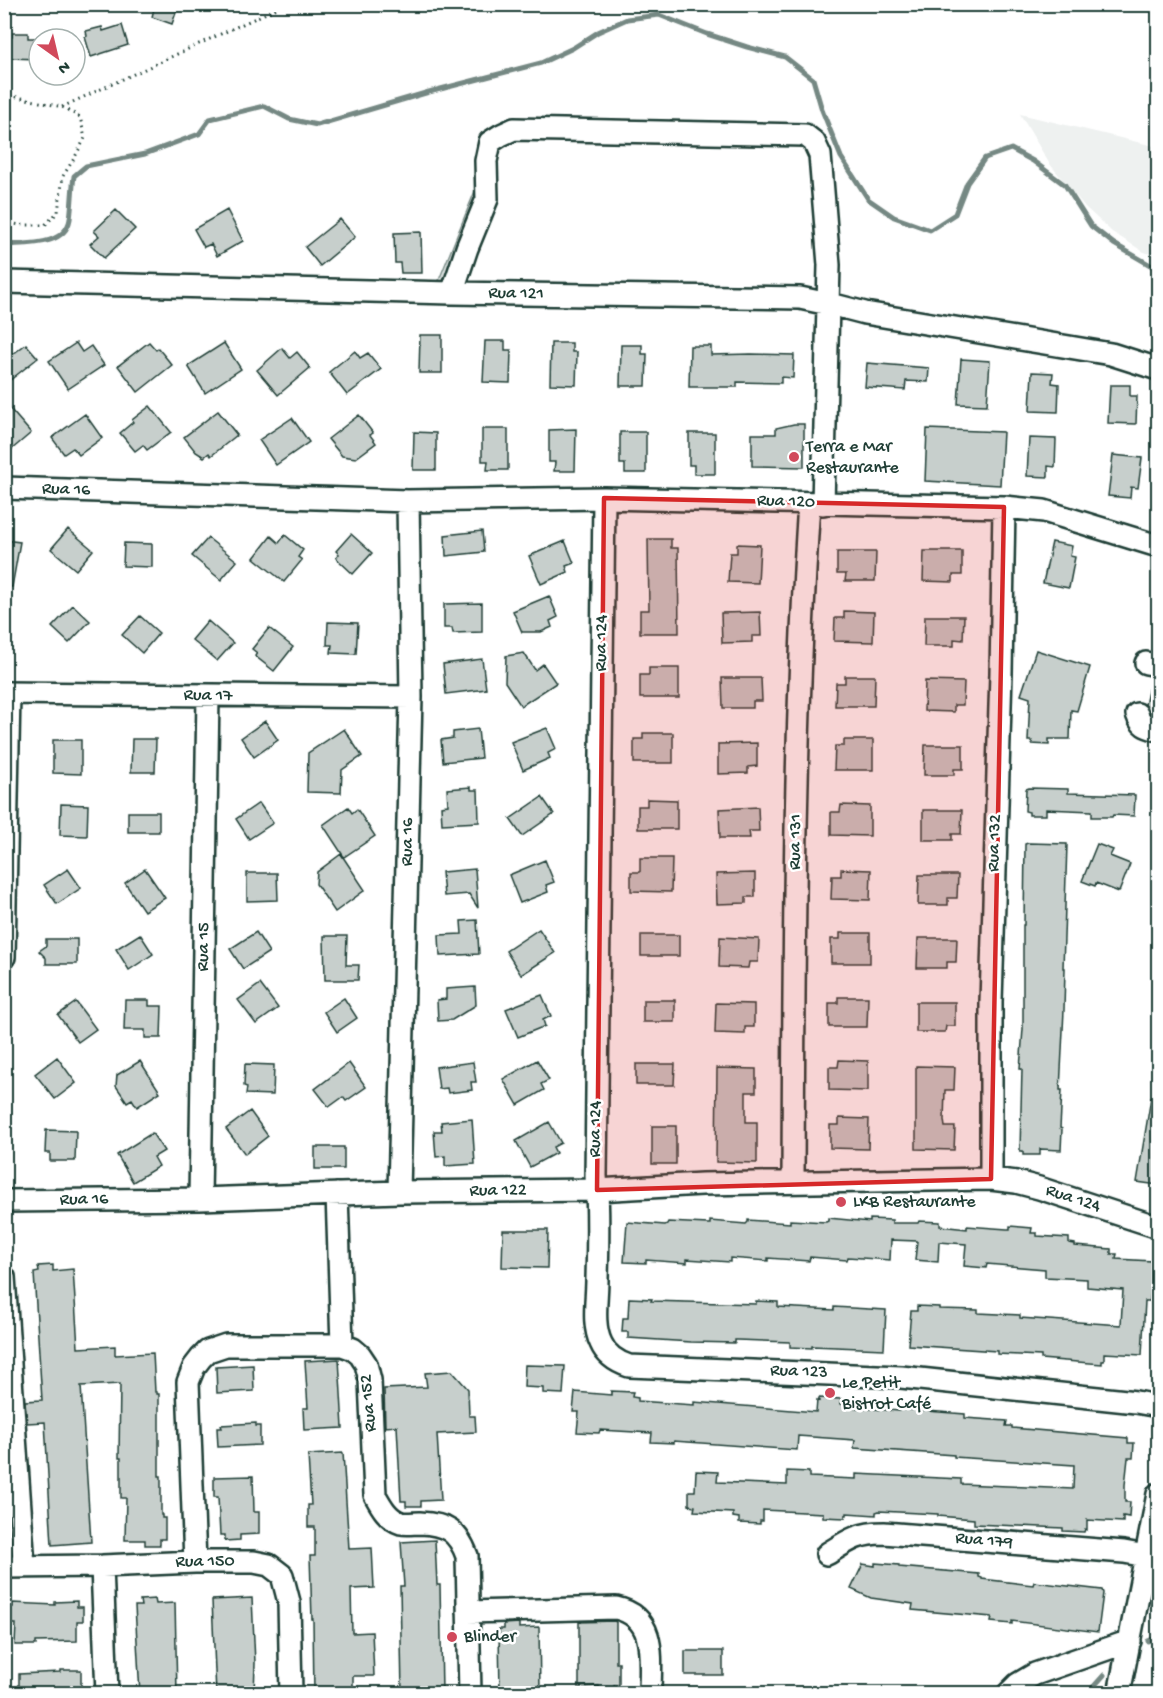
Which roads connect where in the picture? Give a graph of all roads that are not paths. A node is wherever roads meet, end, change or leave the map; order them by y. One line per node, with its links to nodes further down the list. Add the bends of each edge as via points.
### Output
1 (4, 282): 2 (street, Rua 121)
2 (452, 293): 3 (street, Rua 121, via 800,298); 3 (street, via 487,199 490,142 501,135 514,129 789,134 805,135 820,155 829,265)
3 (828, 304): 4 (street, Rua 121, via 1111,354); 8 (street)
4 (1158, 369)
5 (4, 488): 7 (street, Rua 16)
6 (604, 498): 7 (street, Rua 120); 8 (street, Rua 120); 19 (street, Rua 124)
7 (408, 501): 13 (street, Rua 16)
8 (816, 503): 9 (street, Rua 120); 18 (street, Rua 131, via 803,590 799,693)
9 (1004, 507): 10 (street, Rua 120, via 1044,511); 17 (street, Rua 132, via 991,1002)
10 (1158, 546)
11 (7, 693): 12 (street, Rua 17); 16 (street)
12 (208, 696): 13 (street, Rua 17); 22 (street, Rua 15)
13 (411, 697): 20 (street, Rua 16)
14 (1137, 714): 15 (street, via 1144,727)
15 (1158, 730)
16 (4, 957)
17 (991, 1179): 18 (street, Rua 124); 24 (street, Rua 124, via 1028,1185)
18 (793, 1182): 19 (street, Rua 124)
19 (597, 1190): 20 (street, Rua 122); 27 (street, Rua 123, via 598,1335 606,1352 620,1363 901,1377)
20 (399, 1192): 21 (street, Rua 16)
21 (337, 1194): 22 (street, Rua 16); 26 (street)
22 (200, 1199): 23 (street, Rua 16)
23 (4, 1201)
24 (1158, 1227)
25 (4, 1277): 32 (street)
26 (342, 1345): 31 (street, via 226,1345 208,1351 194,1367 188,1383); 34 (street, Rua 152, via 360,1355 370,1380 375,1496 386,1513 401,1523 434,1524 461,1540 466,1556)
27 (1158, 1406)
28 (1158, 1494): 30 (street)
29 (827, 1554): 30 (street, Rua 179, via 868,1533)
30 (1146, 1556): 35 (street)
31 (195, 1562): 33 (street, Rua 150); 37 (street, Rua 150, via 254,1562 269,1565 282,1575 289,1602)
32 (14, 1566): 33 (street, Rua 150)
33 (102, 1566): 36 (street)
34 (468, 1612): 38 (street, Rua 152); 39 (street, via 625,1610 647,1632)
35 (1131, 1641): 40 (street, via 1035,1674); 41 (street)
36 (107, 1694)
37 (291, 1694)
38 (470, 1694)
39 (650, 1694)
40 (1008, 1694)
41 (1119, 1694)

